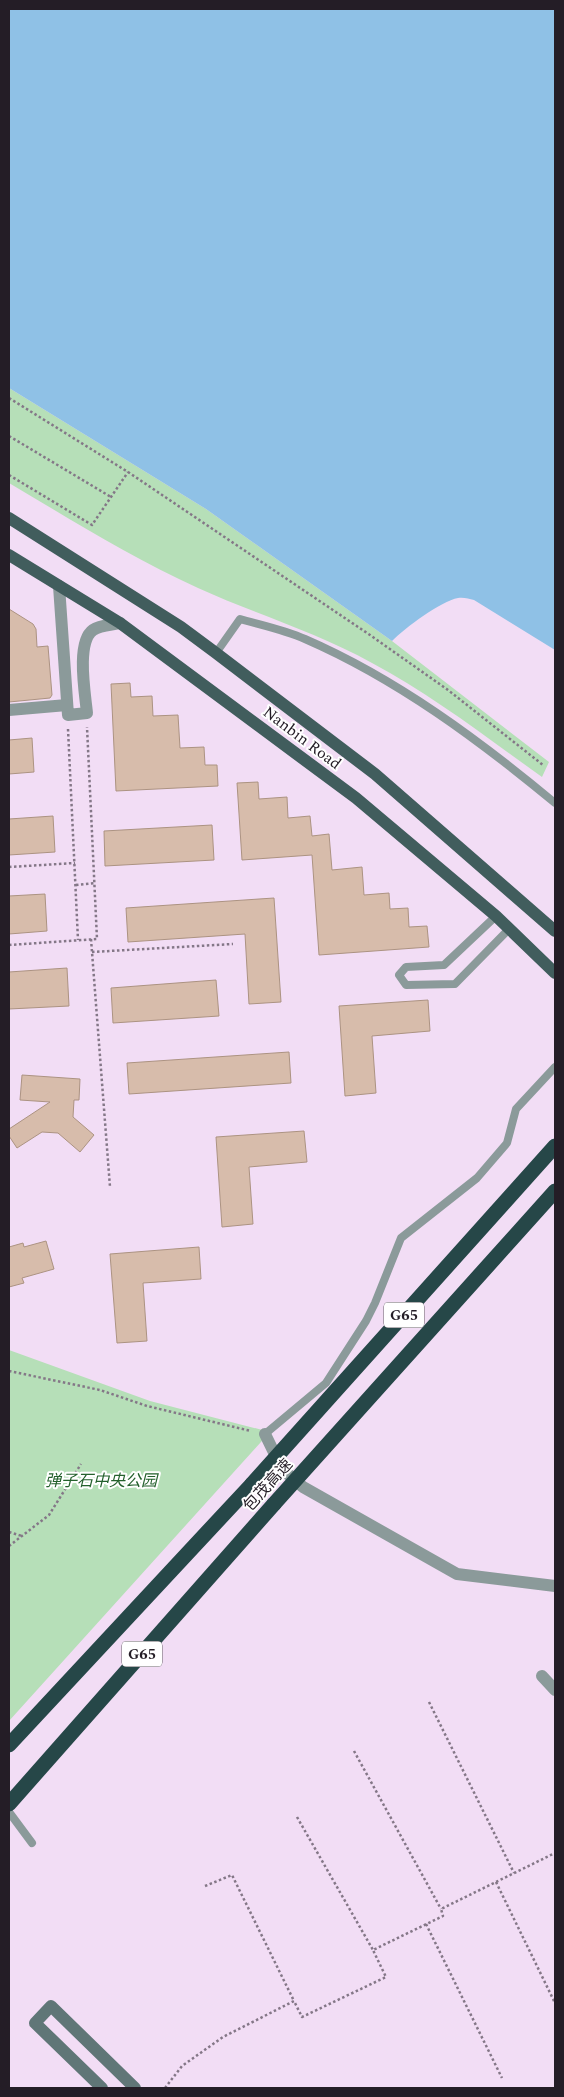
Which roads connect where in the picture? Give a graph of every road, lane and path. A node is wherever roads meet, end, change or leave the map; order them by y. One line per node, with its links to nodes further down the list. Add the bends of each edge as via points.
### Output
1 (9, 398): 3 (path)
2 (9, 436): 5 (path)
3 (128, 472): 5 (path); 14 (path, via 417,668)
4 (9, 476): 5 (path, via 92,525)
5 (111, 497)
6 (9, 518): 10 (main road, Nanbin Road, via 181,627)
7 (9, 555): 8 (main road, Nanbin Road)
8 (59, 586): 9 (main road, Nanbin Road); 12 (street)
9 (120, 623): 13 (street, via 95,628 87,636 83,652); 20 (main road, Nanbin Road, via 356,798)
10 (216, 653): 15 (lane, via 240,619 304,638 369,672 460,728); 22 (main road, Nanbin Road, via 375,774)
11 (9, 710): 12 (street)
12 (67, 710): 13 (street); 16 (path)
13 (86, 713): 18 (path)
14 (542, 765)
15 (555, 803)
16 (75, 862): 17 (path); 19 (path)
17 (9, 867)
18 (95, 884): 19 (path); 23 (path, via 97,939)
19 (76, 885): 24 (path)
20 (496, 916): 21 (main road, Nanbin Road); 21 (lane, via 444,965 406,967 399,975 406,985 455,984)
21 (509, 929): 28 (main road, Nanbin Road)
22 (555, 931)
23 (90, 939): 24 (path); 27 (path)
24 (78, 940): 26 (path)
25 (233, 944): 27 (path)
26 (9, 945)
27 (92, 952): 31 (path)
28 (555, 973)
29 (555, 1067): 34 (lane, via 516,1109 507,1143 478,1178 401,1238 369,1315 326,1383)
30 (555, 1146): 43 (highway, 包茂高速 / G65, bridge, via 252,1484)
31 (110, 1187)
32 (555, 1191): 45 (highway, 包茂高速 / G65, bridge)
33 (9, 1371): 34 (path, via 100,1390 147,1406)
34 (265, 1434): 39 (street, via 282,1469 303,1487 457,1574)
35 (81, 1464): 37 (path, via 49,1515)
36 (9, 1532): 37 (path)
37 (22, 1536): 38 (path)
38 (9, 1546)
39 (555, 1586)
40 (542, 1676): 41 (street)
41 (555, 1690)
42 (429, 1702): 50 (path)
43 (9, 1745)
44 (354, 1751): 53 (path)
45 (9, 1804)
46 (9, 1812): 48 (lane)
47 (297, 1818): 55 (path)
48 (32, 1843)
49 (555, 1853): 50 (path)
50 (514, 1873): 51 (path)
51 (496, 1882): 53 (path); 57 (path)
52 (205, 1886): 56 (path, via 232,1875)
53 (441, 1909): 54 (path, via 443,1916)
54 (426, 1924): 55 (path); 58 (path)
55 (374, 1950): 56 (path, via 386,1977 302,2016)
56 (294, 2001): 61 (path, via 223,2037 182,2066)
57 (555, 2003)
58 (502, 2078)
59 (102, 2088): 60 (main road, via 35,2023 51,2006)
60 (135, 2088)
61 (165, 2088)

